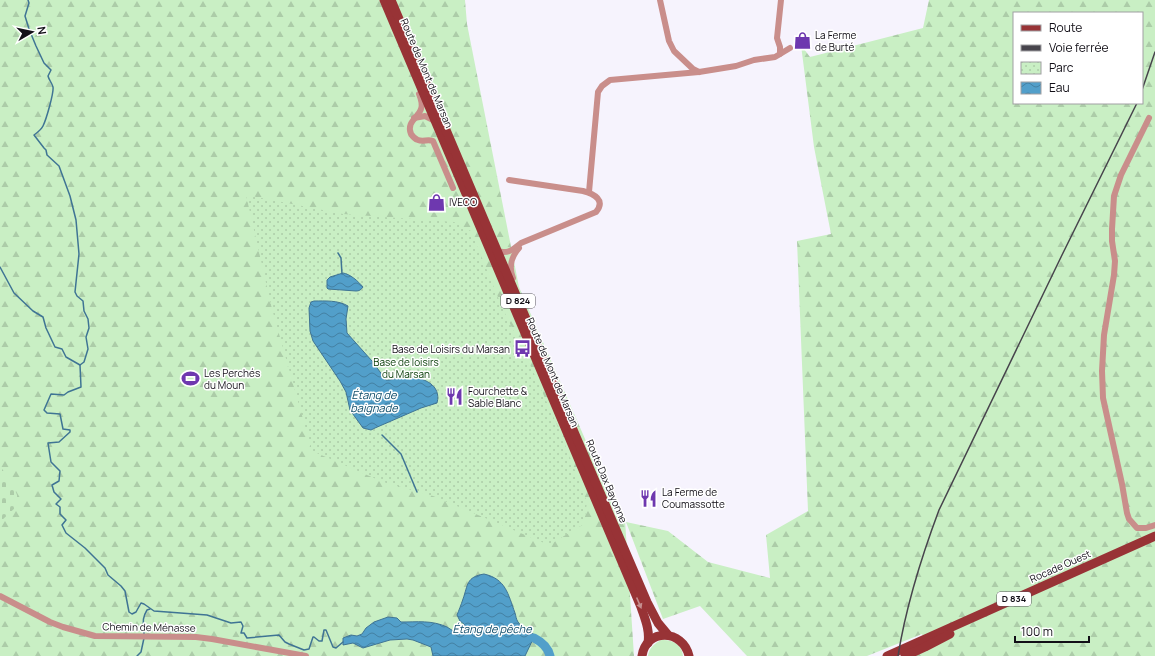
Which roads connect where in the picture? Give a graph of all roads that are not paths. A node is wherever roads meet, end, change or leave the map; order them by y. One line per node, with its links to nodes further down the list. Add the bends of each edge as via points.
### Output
1 (384, 0): 5 (main road, Route de Mont de Marsan / D 824)
2 (391, 0): 16 (main road, Route Dax Bayonne / D 824)
3 (660, 0): 8 (street, via 669,41 674,51)
4 (781, 0): 7 (street, via 777,38)
5 (401, 41): 9 (street, via 422,100 422,108); 11 (main road, Route de Mont de Marsan / D 824)
6 (790, 48): 7 (street)
7 (780, 54): 8 (street, via 736,66)
8 (699, 72): 14 (street, via 610,80 602,86 598,92)
9 (414, 118): 11 (street, via 425,116); 13 (street, via 410,127 412,135 419,141 433,141)
10 (1149, 118): 18 (street, via 1121,175 1114,196 1112,241 1115,261 1104,336 1102,371 1103,398 1129,519 1137,528)
11 (435, 121): 23 (main road, Route de Mont de Marsan / D 824, one-way to 23, via 641,607 648,626)
12 (509, 180): 14 (street)
13 (454, 188)
14 (589, 192): 15 (street, via 600,202 596,212)
15 (528, 241): 16 (street, via 509,252); 17 (street, via 516,251 511,270)
16 (497, 251): 17 (main road, Route Dax Bayonne / D 824)
17 (534, 338): 22 (main road, Route Dax Bayonne / D 824, via 647,602)
18 (1155, 525)
19 (1155, 536): 20 (main road, Rocade Ouest / D 834)
20 (1142, 542): 27 (main road, Rocade Ouest / D 834); 28 (main road, via 1108,562)
21 (0, 596): 24 (street, Chemin de Ménasse, via 50,622 95,636 212,639)
22 (668, 635): 23 (main road, via 660,636); 26 (main road, via 684,644)
23 (648, 643): 25 (main road)
24 (306, 656)
25 (642, 656)
26 (689, 656)
27 (887, 656)
28 (905, 656)

